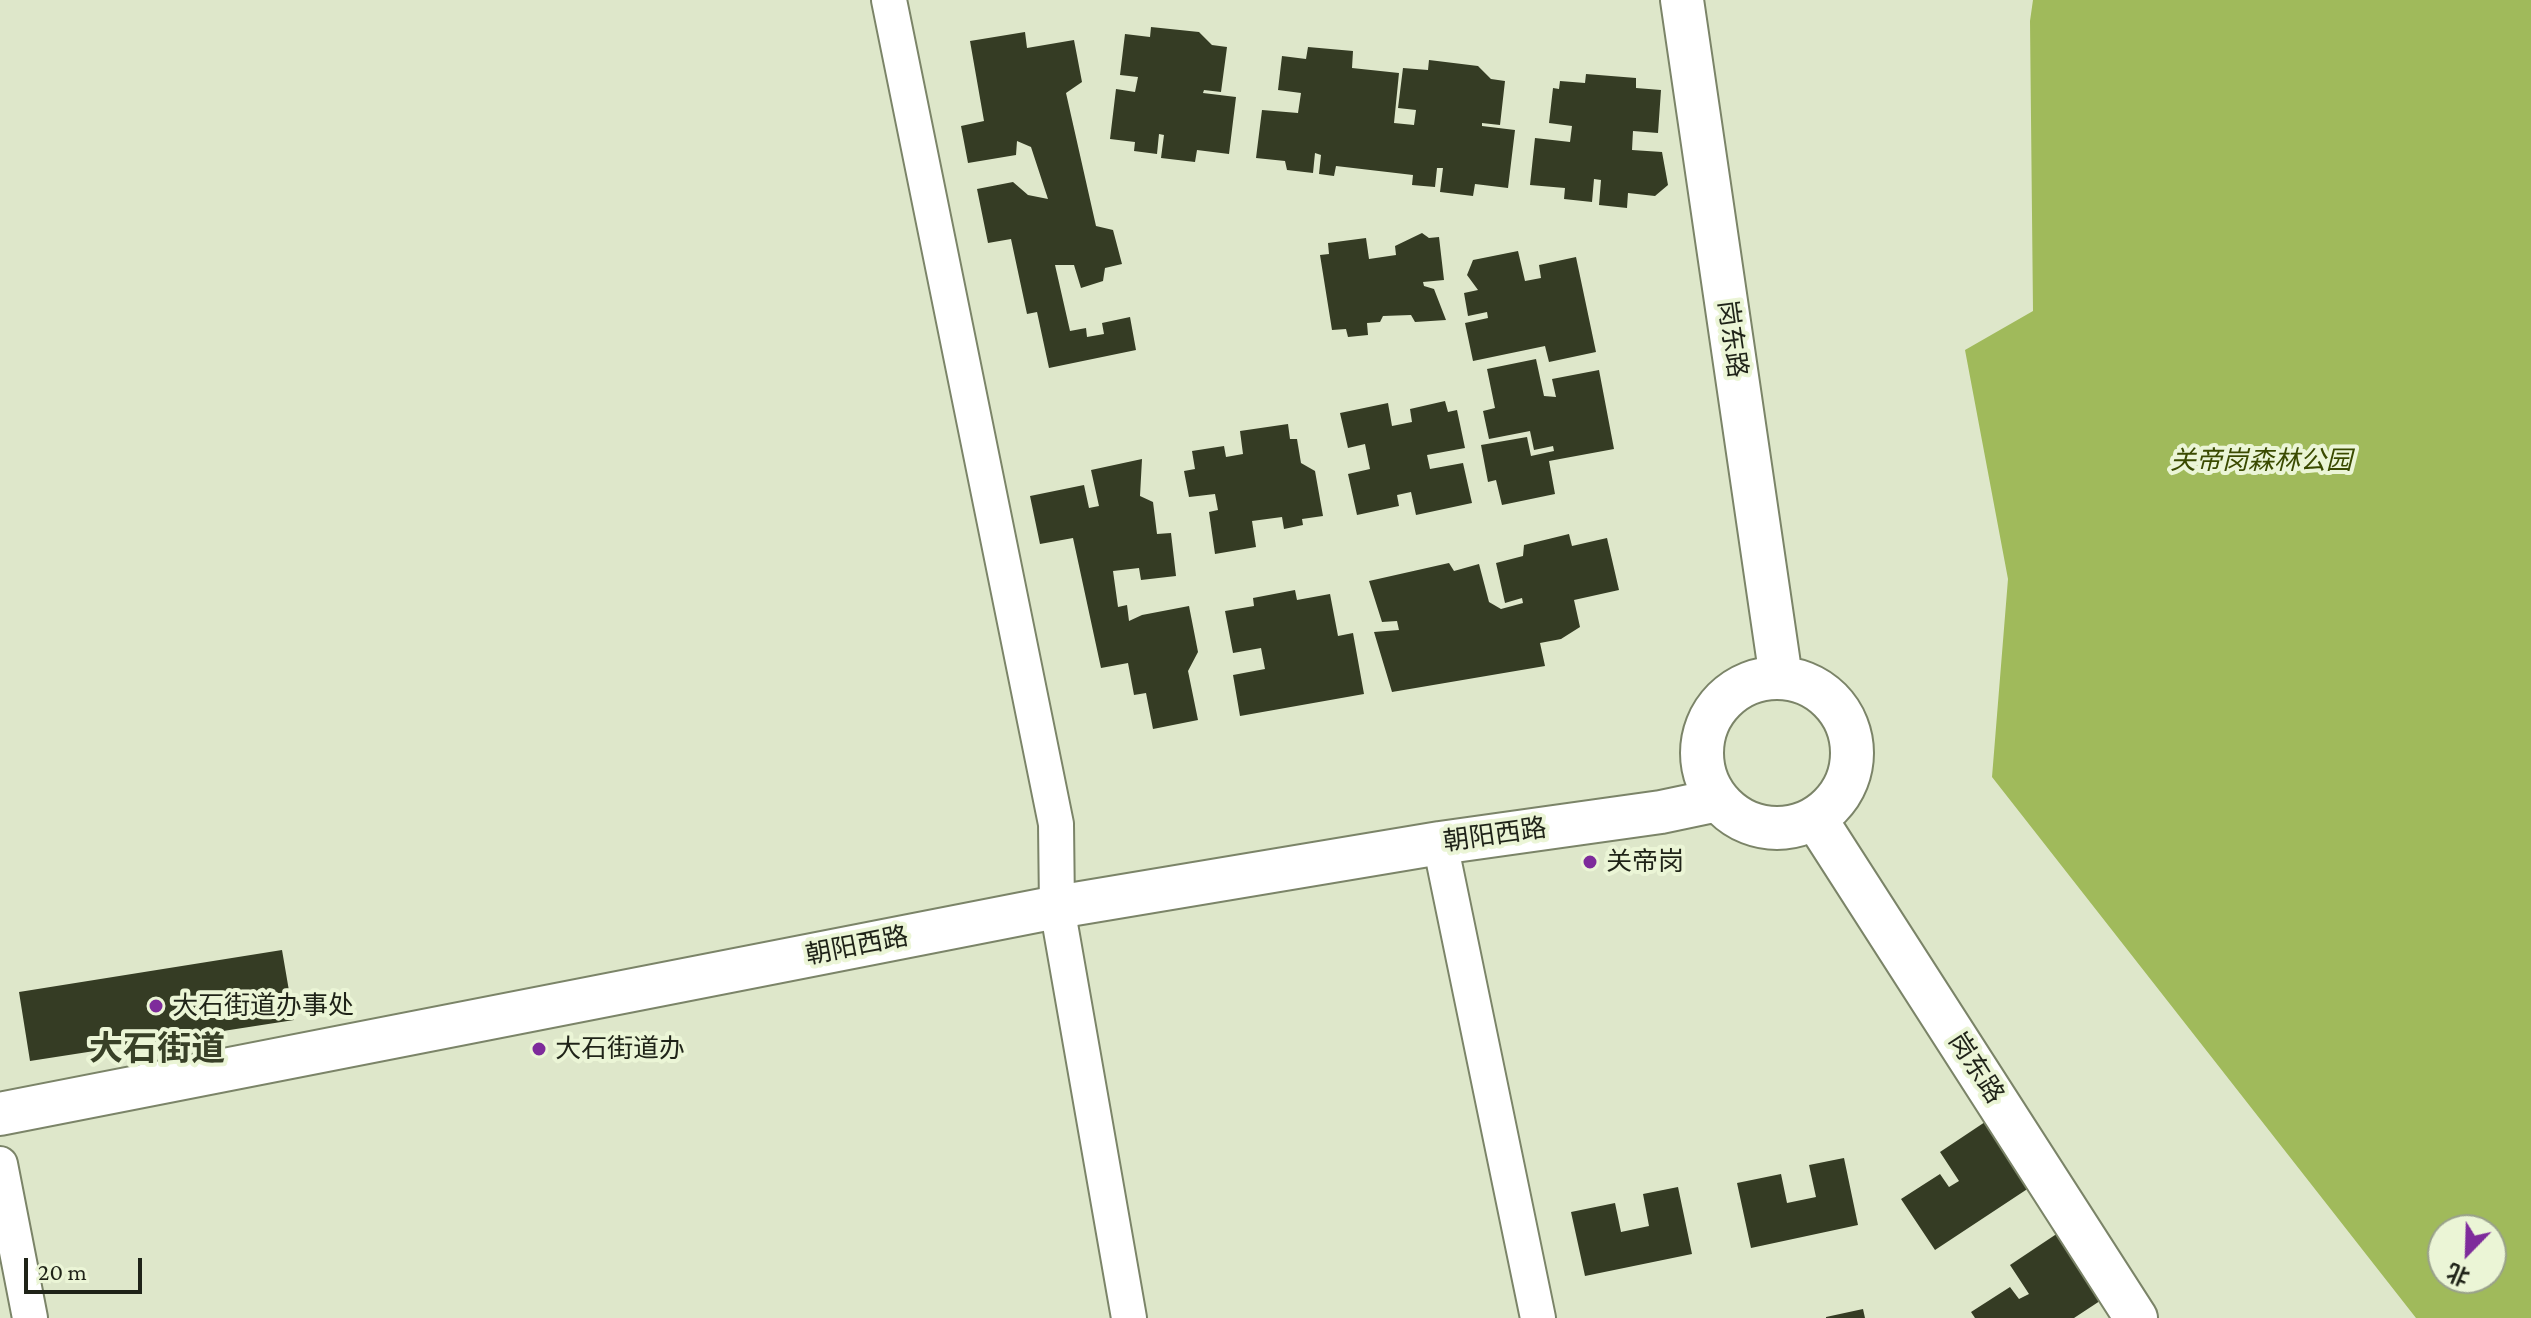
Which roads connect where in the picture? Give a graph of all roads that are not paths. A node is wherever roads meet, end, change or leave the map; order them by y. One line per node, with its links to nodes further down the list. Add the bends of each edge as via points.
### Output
1 (889, 0): 7 (street, via 1056,824)
2 (1682, 0): 3 (street, 岗东路)
3 (1781, 678): 4 (street, via 1755,681 1732,692 1714,712 1704,734 1700,767); 5 (street, via 1807,683 1829,698 1853,744 1852,769 1842,794)
4 (1718, 800): 5 (street, via 1735,817 1756,826 1780,829); 6 (street, 朝阳西路)
5 (1815, 818): 13 (street, 岗东路)
6 (1440, 843): 7 (street, 朝阳西路); 12 (street)
7 (1057, 907): 8 (street, 朝阳西路); 11 (street)
8 (0, 1114)
9 (0, 1164): 10 (street)
10 (30, 1318)
11 (1129, 1318)
12 (1538, 1318)
13 (2136, 1318)

